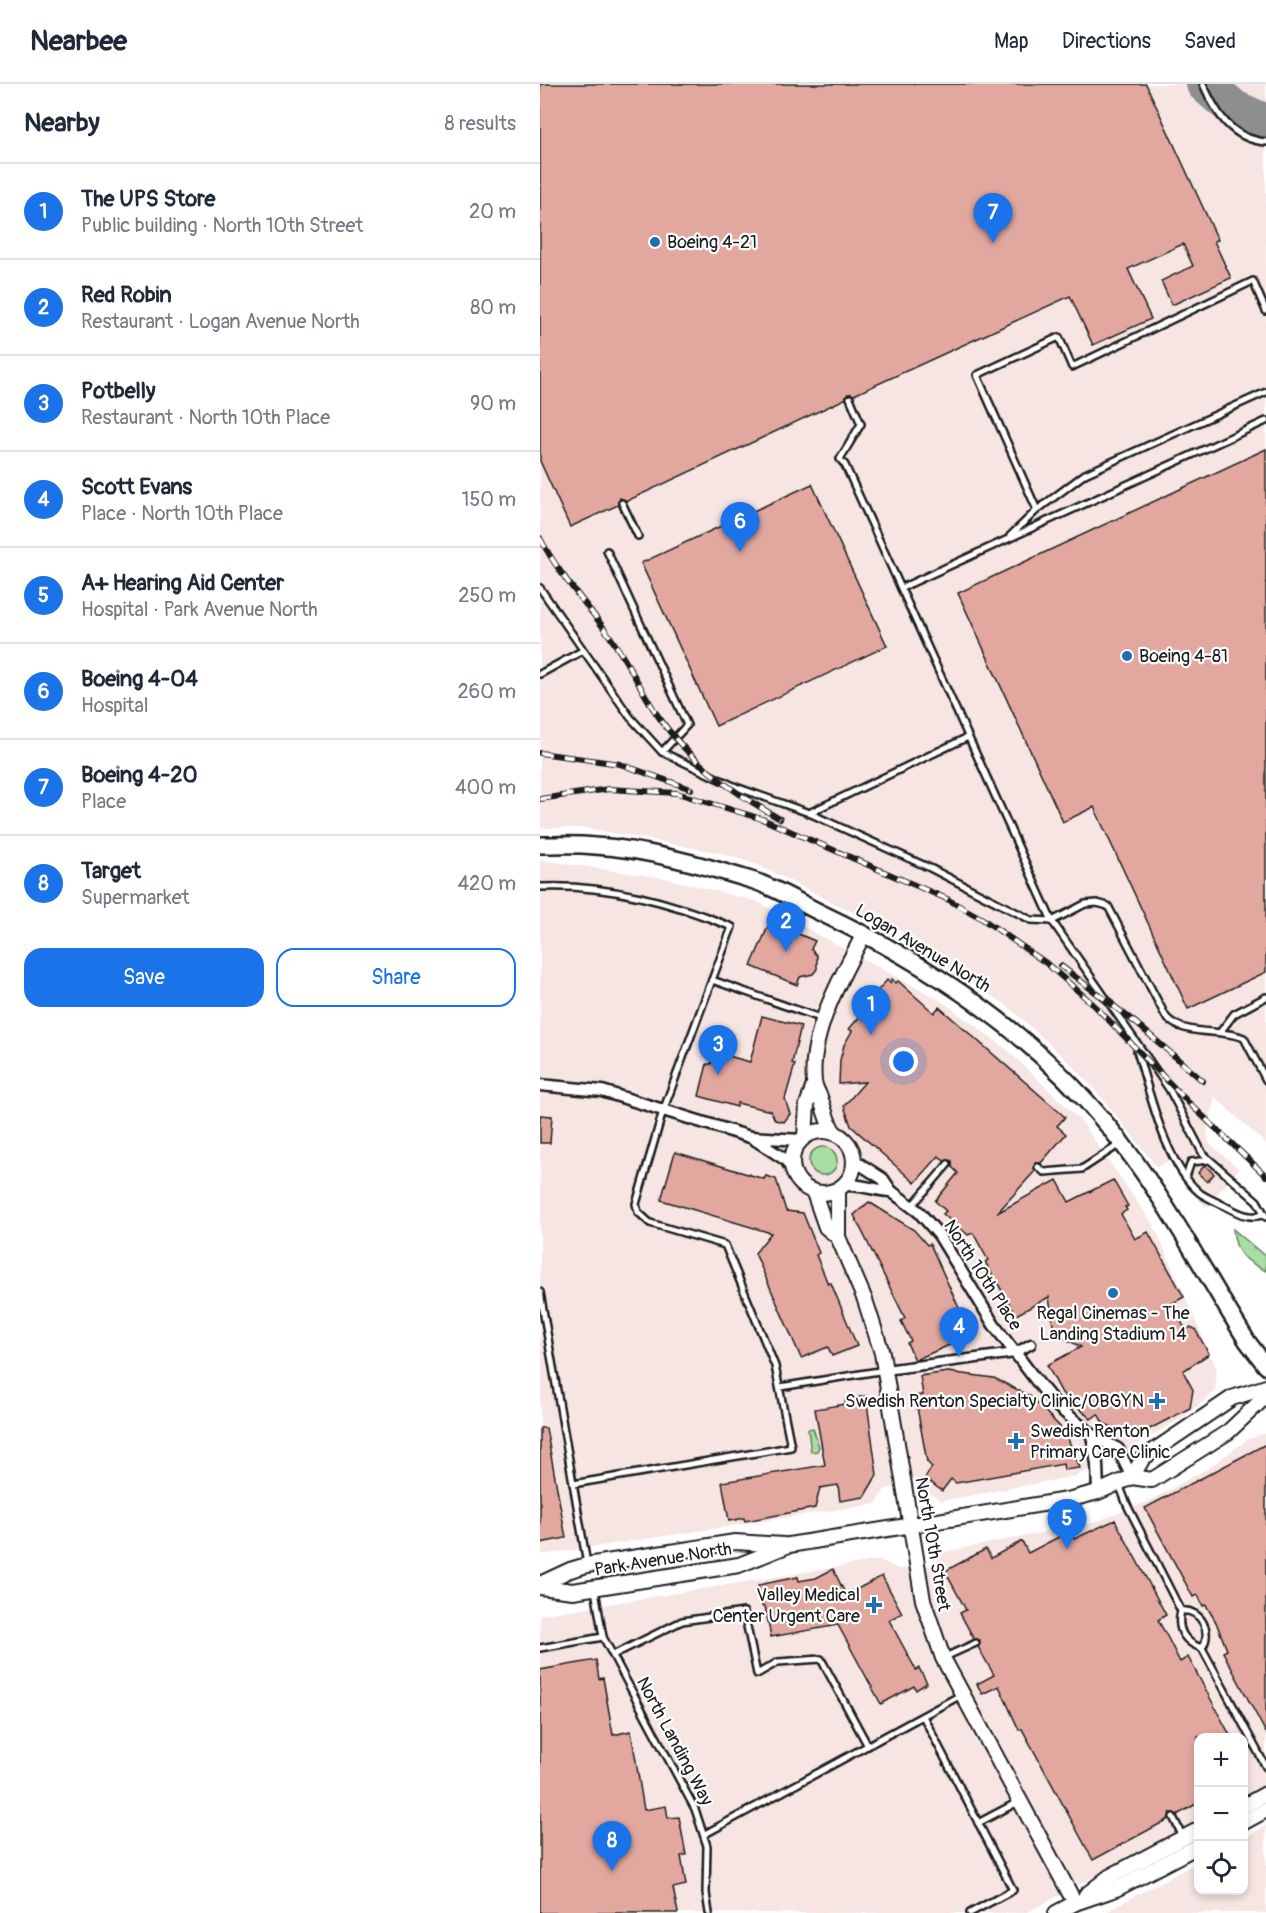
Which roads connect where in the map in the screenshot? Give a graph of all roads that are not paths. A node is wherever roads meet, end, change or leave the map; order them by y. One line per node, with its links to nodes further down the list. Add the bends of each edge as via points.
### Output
1 (1203, 84): 2 (lane, via 1224,123 1238,133)
2 (1266, 142)
3 (1266, 311): 8 (lane, via 1253,281 1072,368 1059,338 976,375)
4 (1266, 392): 8 (lane, via 1085,474)
5 (850, 398): 13 (lane, via 861,424 840,459)
6 (1266, 421): 10 (lane)
7 (622, 503): 9 (lane)
8 (1037, 510): 10 (lane)
9 (638, 536)
10 (1007, 539): 13 (lane)
11 (607, 551): 17 (lane, via 687,725)
12 (540, 588): 14 (lane)
13 (901, 588): 16 (lane)
14 (582, 651): 15 (lane); 17 (lane, via 630,717)
15 (540, 674)
16 (968, 737): 18 (lane); 21 (lane)
17 (662, 752): 18 (lane, via 736,787)
18 (809, 813): 21 (lane, via 1031,920)
19 (540, 845): 22 (main road, Logan Avenue North, via 596,846 669,858 743,878)
20 (540, 887): 23 (lane, via 642,897 673,904 732,927)
21 (1052, 921): 26 (lane, via 1085,904 1108,906 1172,1025); 27 (lane)
22 (864, 934): 25 (street, via 838,982); 35 (main road, Logan Avenue North, via 988,1009 1075,1087)
23 (712, 980): 25 (lane); 31 (lane)
24 (1266, 997): 26 (lane, via 1234,1014)
25 (825, 1020): 30 (street, via 813,1066)
26 (1221, 1031): 28 (lane, via 1244,1038)
27 (1136, 1046): 36 (lane, via 1169,1089); 41 (lane, via 1160,1128)
28 (1266, 1080)
29 (540, 1085): 31 (street, via 602,1091)
30 (814, 1085): 32 (street); 34 (street)
31 (663, 1111): 33 (street); 53 (lane, via 636,1195 638,1212 650,1223 725,1245)
32 (834, 1132): 34 (street, via 814,1132); 37 (street, via 849,1144)
33 (750, 1137): 34 (street); 40 (street, via 786,1160)
34 (803, 1138): 40 (street, via 793,1152)
35 (1122, 1143): 39 (lane, via 1082,1169 1044,1172); 51 (main road, Logan Avenue North, via 1246,1341)
36 (1209, 1160): 41 (lane, via 1191,1162); 46 (lane, via 1257,1201)
37 (855, 1161): 42 (street, via 850,1179); 43 (street, North 10th Place, via 883,1179)
38 (948, 1164): 45 (lane)
39 (1038, 1167)
40 (792, 1170): 44 (street, via 801,1185)
41 (1186, 1176): 46 (lane, via 1202,1194 1242,1215)
42 (841, 1188): 43 (street, North 10th Place, via 857,1184); 44 (street, via 830,1193); 47 (street, North 10th Street)
43 (891, 1191): 45 (street, North 10th Place)
44 (814, 1192): 47 (street, North 10th Street, via 826,1227)
45 (912, 1206): 50 (street, North 10th Place, via 939,1235)
46 (1265, 1216)
47 (838, 1237): 52 (street, North 10th Street, via 865,1300)
48 (540, 1292): 58 (lane)
49 (1031, 1344): 50 (street)
50 (1015, 1353): 52 (street); 56 (street, North 10th Place, via 1057,1406)
51 (1266, 1366)
52 (885, 1371): 53 (lane); 61 (street, North 10th Street)
53 (780, 1387): 58 (lane, via 790,1447)
54 (1266, 1387): 57 (street, Park Avenue North, via 1232,1398 1143,1458)
55 (1266, 1396): 57 (street, Park Avenue North, via 1246,1418 1191,1458 1152,1480)
56 (1092, 1435): 57 (street, North 10th Place, via 1118,1449); 60 (street)
57 (1132, 1477): 59 (street, Park Avenue North)
58 (573, 1484): 63 (lane)
59 (1119, 1484): 60 (street, Park Avenue North); 66 (lane)
60 (1098, 1492): 61 (street, Park Avenue North)
61 (911, 1526): 62 (street, Park Avenue North); 72 (street, North 10th Street, via 923,1600)
62 (789, 1545): 63 (street, Park Avenue North, via 735,1542); 65 (street, Park Avenue North, via 739,1566)
63 (587, 1565): 64 (street, Park Avenue North)
64 (540, 1585): 65 (street, Park Avenue North, via 573,1591)
65 (594, 1588): 67 (lane, North Landing Way)
66 (1181, 1611): 70 (lane, via 1182,1634); 70 (lane, via 1192,1612 1204,1623 1207,1640)
67 (603, 1637): 69 (lane); 71 (lane, North Landing Way)
68 (976, 1642): 72 (lane)
69 (540, 1648)
70 (1202, 1648): 76 (lane)
71 (613, 1655): 75 (lane, via 682,1621 744,1611 757,1674 778,1662 821,1659); 85 (lane, North Landing Way)
72 (943, 1658): 73 (street, North 10th Street)
73 (962, 1695): 74 (lane); 78 (street, North 10th Street)
74 (923, 1716): 75 (lane); 83 (lane)
75 (868, 1746): 85 (lane)
76 (1266, 1767)
77 (1266, 1794): 79 (street)
78 (1020, 1802): 83 (lane); 88 (street, North 10th Street)
79 (1248, 1804)
80 (1266, 1810): 82 (street)
81 (1173, 1817): 86 (lane)
82 (1248, 1820)
83 (978, 1822): 90 (lane, via 1013,1890)
84 (1194, 1832): 86 (street)
85 (705, 1834): 89 (lane, North Landing Way)
86 (1184, 1838): 88 (street, via 1109,1877)
87 (1194, 1848): 88 (street)
88 (1078, 1908): 91 (street)
89 (709, 1913)
90 (970, 1913)
91 (1056, 1913)

